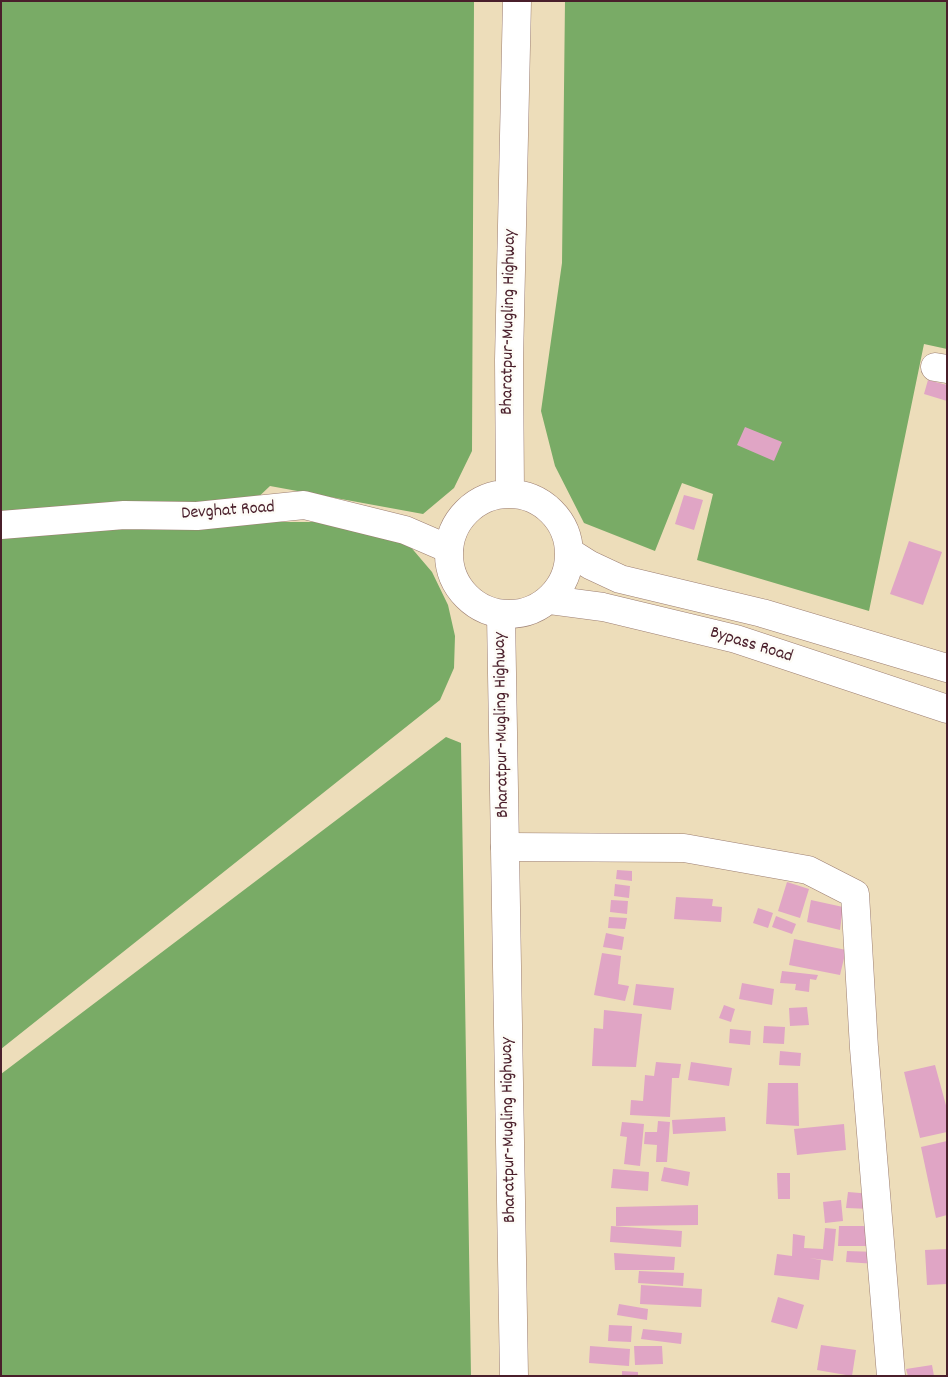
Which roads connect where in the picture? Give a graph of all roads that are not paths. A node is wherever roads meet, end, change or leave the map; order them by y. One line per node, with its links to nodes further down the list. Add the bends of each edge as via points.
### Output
1 (517, 1): 2 (main road, Bharatpur-Mugling Highway, via 509,360)
2 (510, 494): 4 (main road, via 488,497 468,509 455,527); 5 (main road, Bharatpur-Mugling Highway, via 540,501 562,523)
3 (1, 525): 4 (main road, Devghat Road, via 124,514 197,516 304,506 405,530)
4 (449, 549): 7 (main road, via 458,585 473,603)
5 (570, 553): 6 (main road, Bharatpur-Mugling Highway, via 565,579); 8 (main road, Bypass Road, via 620,579 762,613)
6 (550, 600): 7 (main road, Bharatpur-Mugling Highway, via 527,612); 9 (main road, Bypass Road, via 603,607 736,639)
7 (501, 615): 10 (main road, Bharatpur-Mugling Highway)
8 (947, 668)
9 (947, 709)
10 (504, 847): 11 (main road, Bharatpur-Mugling Highway); 12 (main road, via 684,848 808,870 855,894)
11 (514, 1376)
12 (891, 1376)

